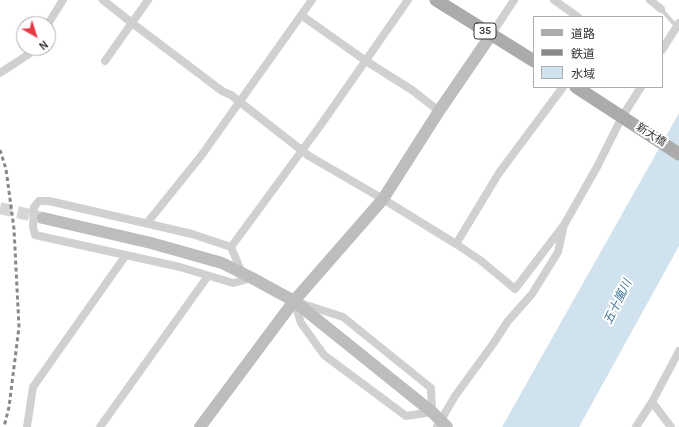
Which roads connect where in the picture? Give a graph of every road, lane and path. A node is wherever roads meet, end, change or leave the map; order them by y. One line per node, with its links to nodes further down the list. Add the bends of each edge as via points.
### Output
1 (63, 0): 12 (street)
2 (103, 0): 14 (street)
3 (148, 0): 14 (street)
4 (312, 0): 11 (street)
5 (408, 0): 21 (street)
6 (436, 0): 16 (main road, 35)
7 (514, 0): 16 (street)
8 (554, 0): 13 (street)
9 (650, 0): 10 (street)
10 (661, 9): 15 (lane)
11 (301, 15): 21 (street); 26 (street)
12 (53, 16)
13 (577, 16)
14 (132, 23): 20 (street); 26 (street)
15 (678, 25): 17 (street)
16 (491, 35): 19 (main road, 35); 27 (street)
17 (663, 48)
18 (26, 56): 22 (street)
19 (533, 60)
20 (106, 61)
21 (366, 61): 27 (street, via 412,90); 29 (street)
22 (0, 73)
23 (562, 88): 35 (street, via 499,173)
24 (578, 88): 28 (main road, 新大橋)
25 (641, 88): 28 (street)
26 (238, 102): 29 (street); 33 (street, via 201,156)
27 (439, 111): 31 (street)
28 (626, 119): 30 (main road, 新大橋); 34 (street)
29 (301, 150): 31 (street); 36 (street)
30 (679, 154)
31 (383, 198): 35 (street); 40 (street)
32 (43, 218): 38 (street, via 151,243 222,263)
33 (147, 224): 36 (street, via 192,234); 37 (street, via 49,201 39,201 34,207 35,235)
34 (564, 225): 35 (street, via 515,289); 47 (street, via 558,252 532,294 508,321 454,396)
35 (456, 244)
36 (231, 247): 38 (street)
37 (126, 255): 39 (street); 44 (street, via 33,387)
38 (247, 275): 39 (street, via 233,283); 40 (street)
39 (208, 276): 45 (street)
40 (294, 301): 43 (street); 43 (street, via 343,317 431,388); 43 (street, via 301,323 324,355 406,416); 46 (street)
41 (679, 351): 42 (street)
42 (652, 402): 49 (street); 50 (street)
43 (432, 412): 48 (street, bridge)
44 (27, 427)
45 (100, 427)
46 (200, 427)
47 (437, 427)
48 (447, 427)
49 (636, 427)
50 (671, 427)

